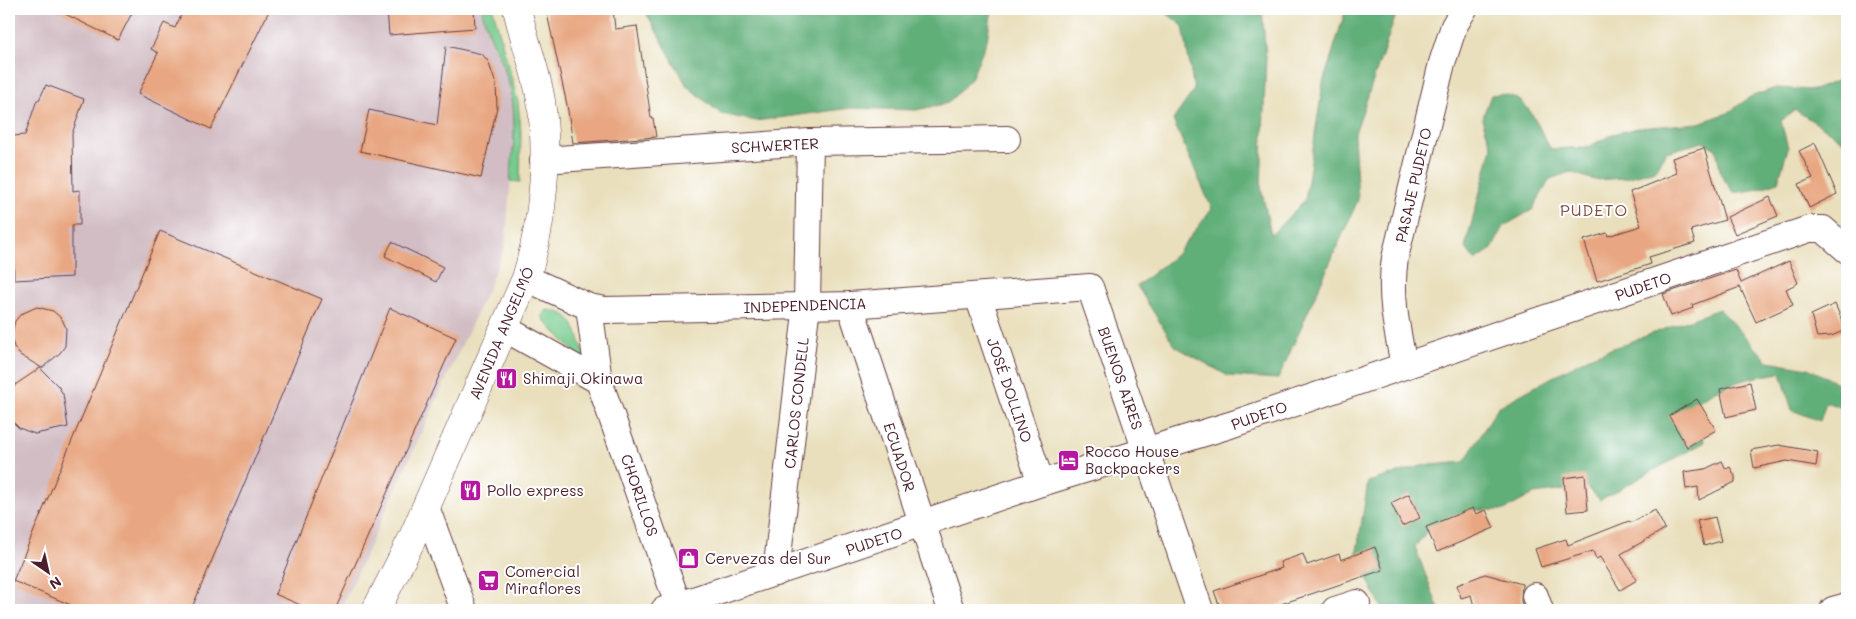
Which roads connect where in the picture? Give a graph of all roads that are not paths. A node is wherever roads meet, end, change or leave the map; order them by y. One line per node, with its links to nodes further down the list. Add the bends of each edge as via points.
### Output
1 (518, 9): 5 (main road, AVENIDA ANGELMÓ, via 541,102)
2 (1464, 9): 14 (street, PASAJE PUDETO, via 1454,26 1442,63 1395,258 1392,280 1394,309)
3 (1007, 139): 4 (street, SCHWERTER)
4 (810, 142): 5 (street, SCHWERTER); 10 (street, CARLOS CONDELL)
5 (543, 160): 7 (main road, AVENIDA ANGELMÓ, via 540,214)
6 (1847, 250): 14 (street, PUDETO, via 1823,229 1809,229)
7 (526, 278): 12 (street, INDEPENDENCIA); 13 (main road, AVENIDA ANGELMÓ)
8 (1090, 287): 9 (street, INDEPENDENCIA); 16 (street, BUENOS AIRES)
9 (978, 296): 11 (street, INDEPENDENCIA); 17 (street, JOSÉ DOLLINO)
10 (807, 304): 11 (street, INDEPENDENCIA); 12 (street, INDEPENDENCIA, via 622,311); 20 (street, CARLOS CONDELL)
11 (850, 305): 19 (street, ECUADOR)
12 (589, 307): 15 (street, CHORILLOS)
13 (504, 328): 15 (street); 18 (main road, AVENIDA ANGELMÓ)
14 (1404, 365): 16 (street, PUDETO)
15 (600, 381): 22 (street, CHORILLOS)
16 (1147, 452): 17 (street, PUDETO); 26 (street, BUENOS AIRES)
17 (1041, 484): 19 (street, PUDETO)
18 (426, 506): 23 (main road, AVENIDA ANGELMÓ); 24 (street)
19 (922, 524): 20 (street, PUDETO); 25 (street, ECUADOR)
20 (776, 573): 22 (street, PUDETO)
21 (1847, 606): 27 (street)
22 (674, 609)
23 (376, 610)
24 (464, 610)
25 (951, 610)
26 (1200, 610)
27 (1833, 610)

